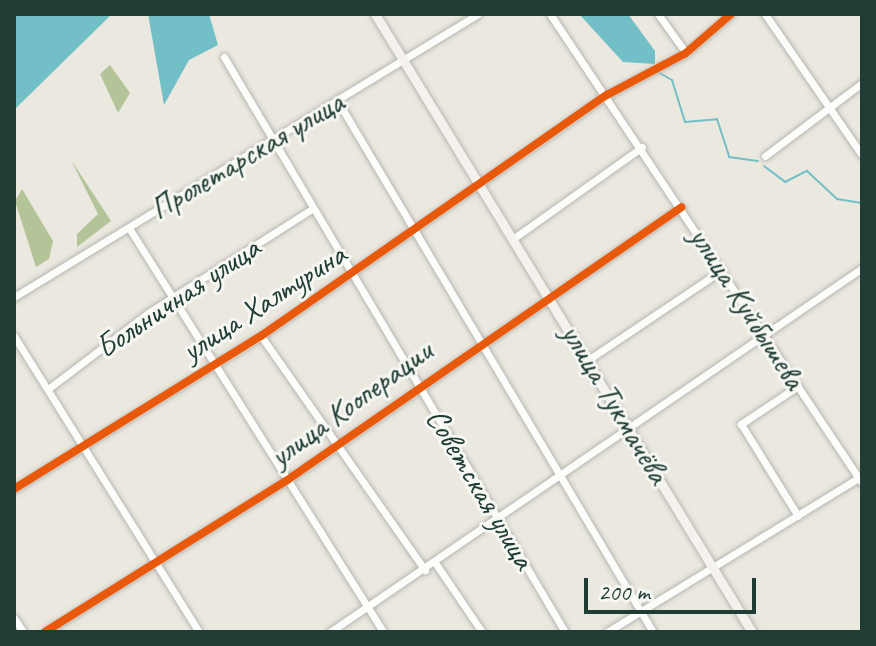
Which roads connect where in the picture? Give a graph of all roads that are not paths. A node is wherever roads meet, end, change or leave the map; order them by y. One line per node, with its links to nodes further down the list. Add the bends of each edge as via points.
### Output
1 (375, 14): 9 (street, улица Тукмачёва)
2 (478, 14): 9 (street, Пролетарская улица)
3 (550, 14): 11 (street, улица Куйбышева)
4 (658, 14): 7 (street)
5 (731, 14): 7 (street, улица Халтурина)
6 (765, 14): 13 (street)
7 (686, 53): 11 (street, улица Халтурина)
8 (224, 57): 14 (street, Советская улица)
9 (405, 63): 12 (street, Пролетарская улица); 18 (street, улица Тукмачёва)
10 (862, 83): 13 (street)
11 (607, 95): 15 (street, улица Куйбышева); 18 (street, улица Халтурина)
12 (337, 100): 14 (street, Пролетарская улица); 22 (street)
13 (828, 107): 16 (street); 17 (street)
14 (270, 140): 20 (street, Советская улица); 21 (street, Пролетарская улица)
15 (642, 147): 19 (street, улица Куйбышева); 23 (street)
16 (862, 155)
17 (765, 156)
18 (481, 188): 22 (street, улица Халтурина); 23 (street, улица Тукмачёва)
19 (681, 207): 25 (street, улица Куйбышева); 27 (street, улица Кооперации)
20 (310, 210): 26 (street, Советская улица); 29 (street, Больничная улица)
21 (129, 228): 28 (street, Пролетарская улица); 29 (street)
22 (413, 234): 26 (street, улица Халтурина); 33 (street)
23 (514, 238): 27 (street, улица Тукмачёва)
24 (862, 268): 30 (street)
25 (722, 270): 30 (street, улица Куйбышева); 34 (street)
26 (348, 277): 32 (street, улица Халтурина); 36 (street, Советская улица)
27 (549, 296): 33 (street, улица Кооперации); 34 (street, улица Тукмачёва)
28 (14, 297)
29 (171, 297): 35 (street); 38 (street, Больничная улица)
30 (764, 335): 37 (street, улица Куйбышева); 39 (street)
31 (14, 336): 38 (street)
32 (261, 336): 35 (street, улица Халтурина); 41 (street)
33 (481, 341): 36 (street, улица Кооперации); 42 (street)
34 (588, 360): 39 (street, улица Тукмачёва)
35 (215, 366): 40 (street, улица Халтурина); 44 (street)
36 (417, 385): 41 (street, улица Кооперации); 47 (street, Советская улица)
37 (798, 386): 43 (street, улица Куйбышева); 46 (street, via 741,424)
38 (48, 389): 40 (street)
39 (628, 430): 42 (street); 50 (street, улица Тукмачёва)
40 (84, 444): 45 (street, улица Халтурина); 48 (street)
41 (337, 446): 44 (street, улица Кооперации); 51 (street)
42 (561, 476): 47 (street); 53 (street)
43 (861, 479): 46 (street)
44 (286, 481): 48 (street, улица Кооперации); 52 (street)
45 (14, 489)
46 (798, 516): 50 (street)
47 (498, 519): 49 (street); 61 (street, Советская улица)
48 (158, 564): 56 (street, улица Кооперации); 57 (street)
49 (436, 564): 51 (street); 60 (street)
50 (716, 569): 53 (street); 64 (street, улица Тукмачёва)
51 (425, 570): 52 (street)
52 (367, 607): 58 (street); 59 (street)
53 (642, 612): 62 (street); 63 (street)
54 (14, 618): 55 (street)
55 (23, 632)
56 (45, 632)
57 (199, 632)
58 (330, 632)
59 (383, 632)
60 (482, 632)
61 (565, 632)
62 (607, 632)
63 (653, 632)
64 (752, 632)

